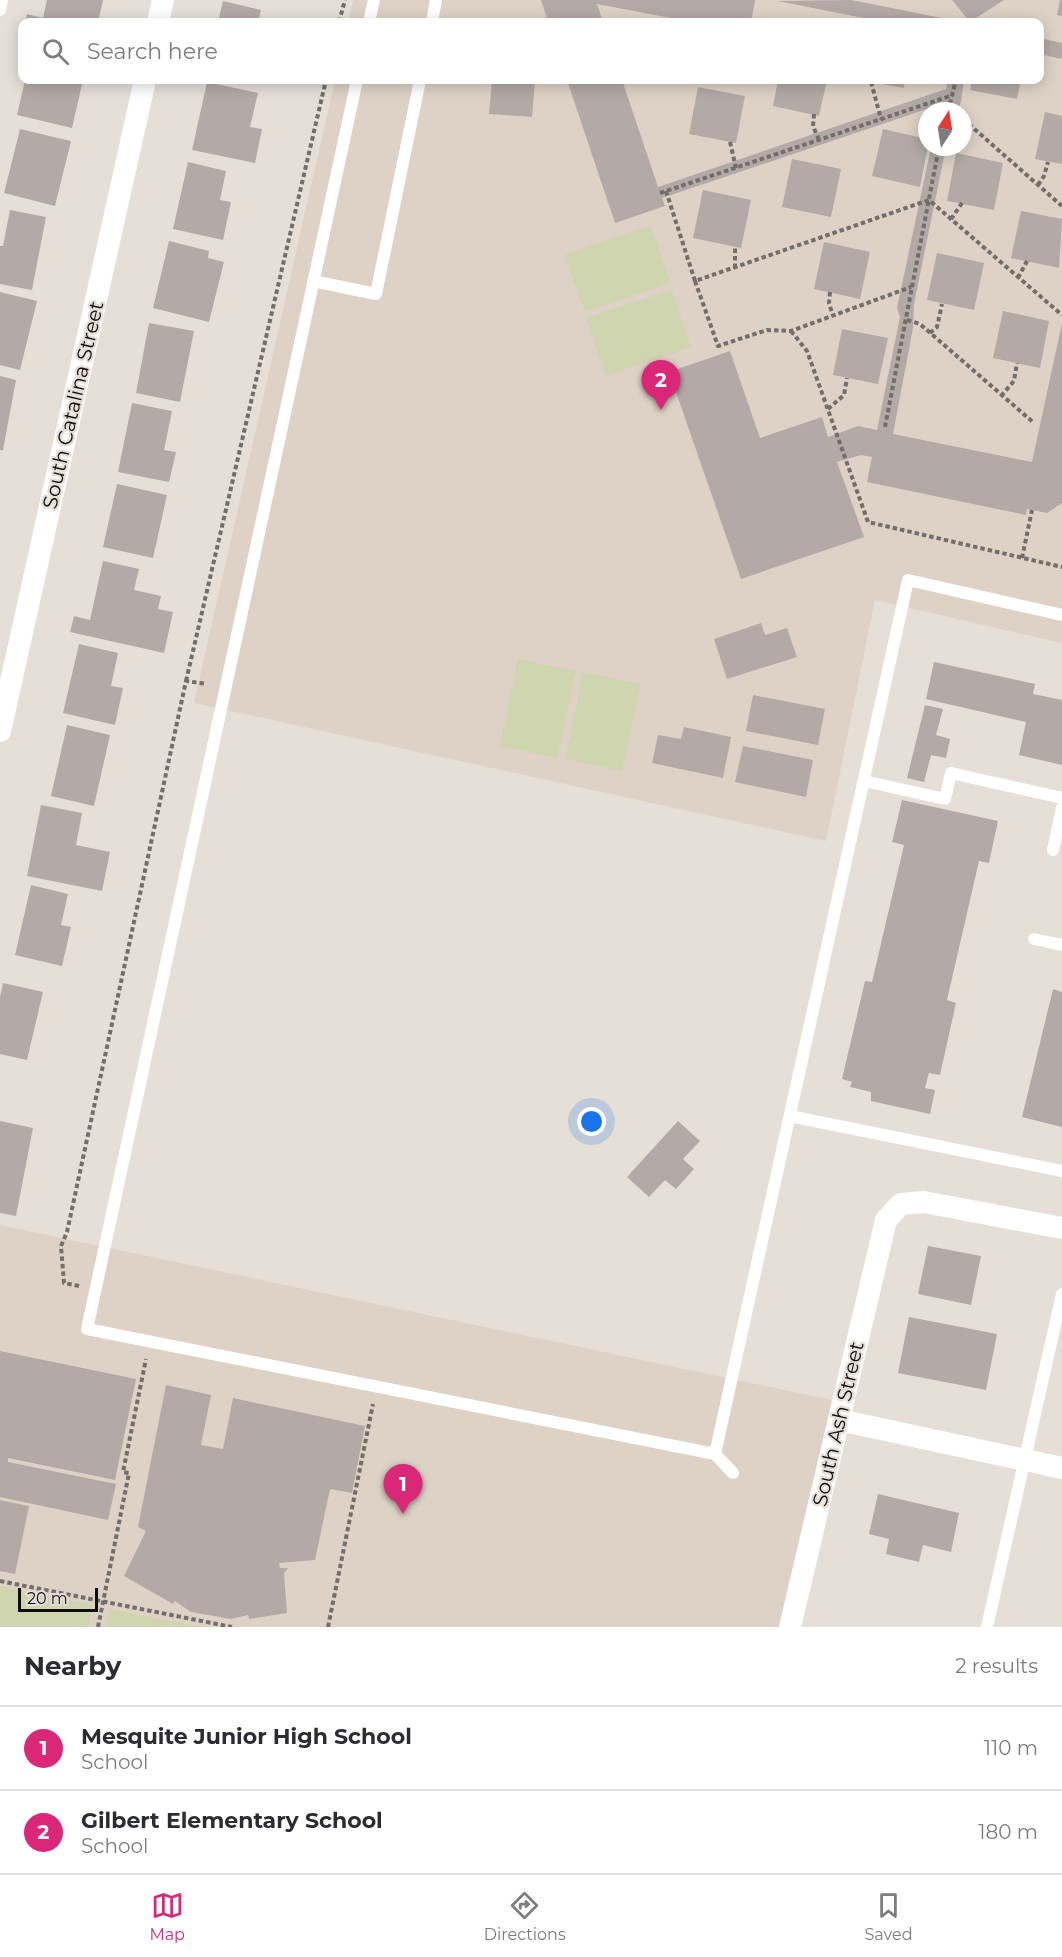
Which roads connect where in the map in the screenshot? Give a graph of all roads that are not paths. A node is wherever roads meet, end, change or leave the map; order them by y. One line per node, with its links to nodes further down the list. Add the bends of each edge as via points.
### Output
1 (2, 0): 5 (lane)
2 (163, 0): 6 (street)
3 (374, 0): 7 (lane)
4 (436, 0): 8 (lane)
5 (0, 10)
6 (159, 18)
7 (370, 18)
8 (433, 18)
9 (144, 84): 14 (street, South Catalina Street)
10 (356, 84): 12 (lane)
11 (419, 84): 12 (lane, via 376,294)
12 (313, 281): 26 (lane, via 87,1329)
13 (1062, 615): 15 (lane, via 908,579)
14 (0, 731)
15 (864, 781): 16 (lane, via 945,799 951,773); 21 (lane)
16 (1062, 798)
17 (1062, 808): 18 (lane)
18 (1053, 850)
19 (1034, 939): 20 (lane)
20 (1062, 945)
21 (790, 1116): 22 (lane); 26 (lane)
22 (1062, 1171)
23 (1062, 1228): 25 (street, South Ash Street, via 924,1202 901,1204 886,1221)
24 (1062, 1293): 27 (lane)
25 (839, 1420): 27 (street); 30 (street, South Ash Street)
26 (715, 1454): 29 (lane)
27 (1025, 1460): 28 (street); 31 (lane)
28 (1062, 1468)
29 (733, 1473)
30 (790, 1627)
31 (987, 1627)

